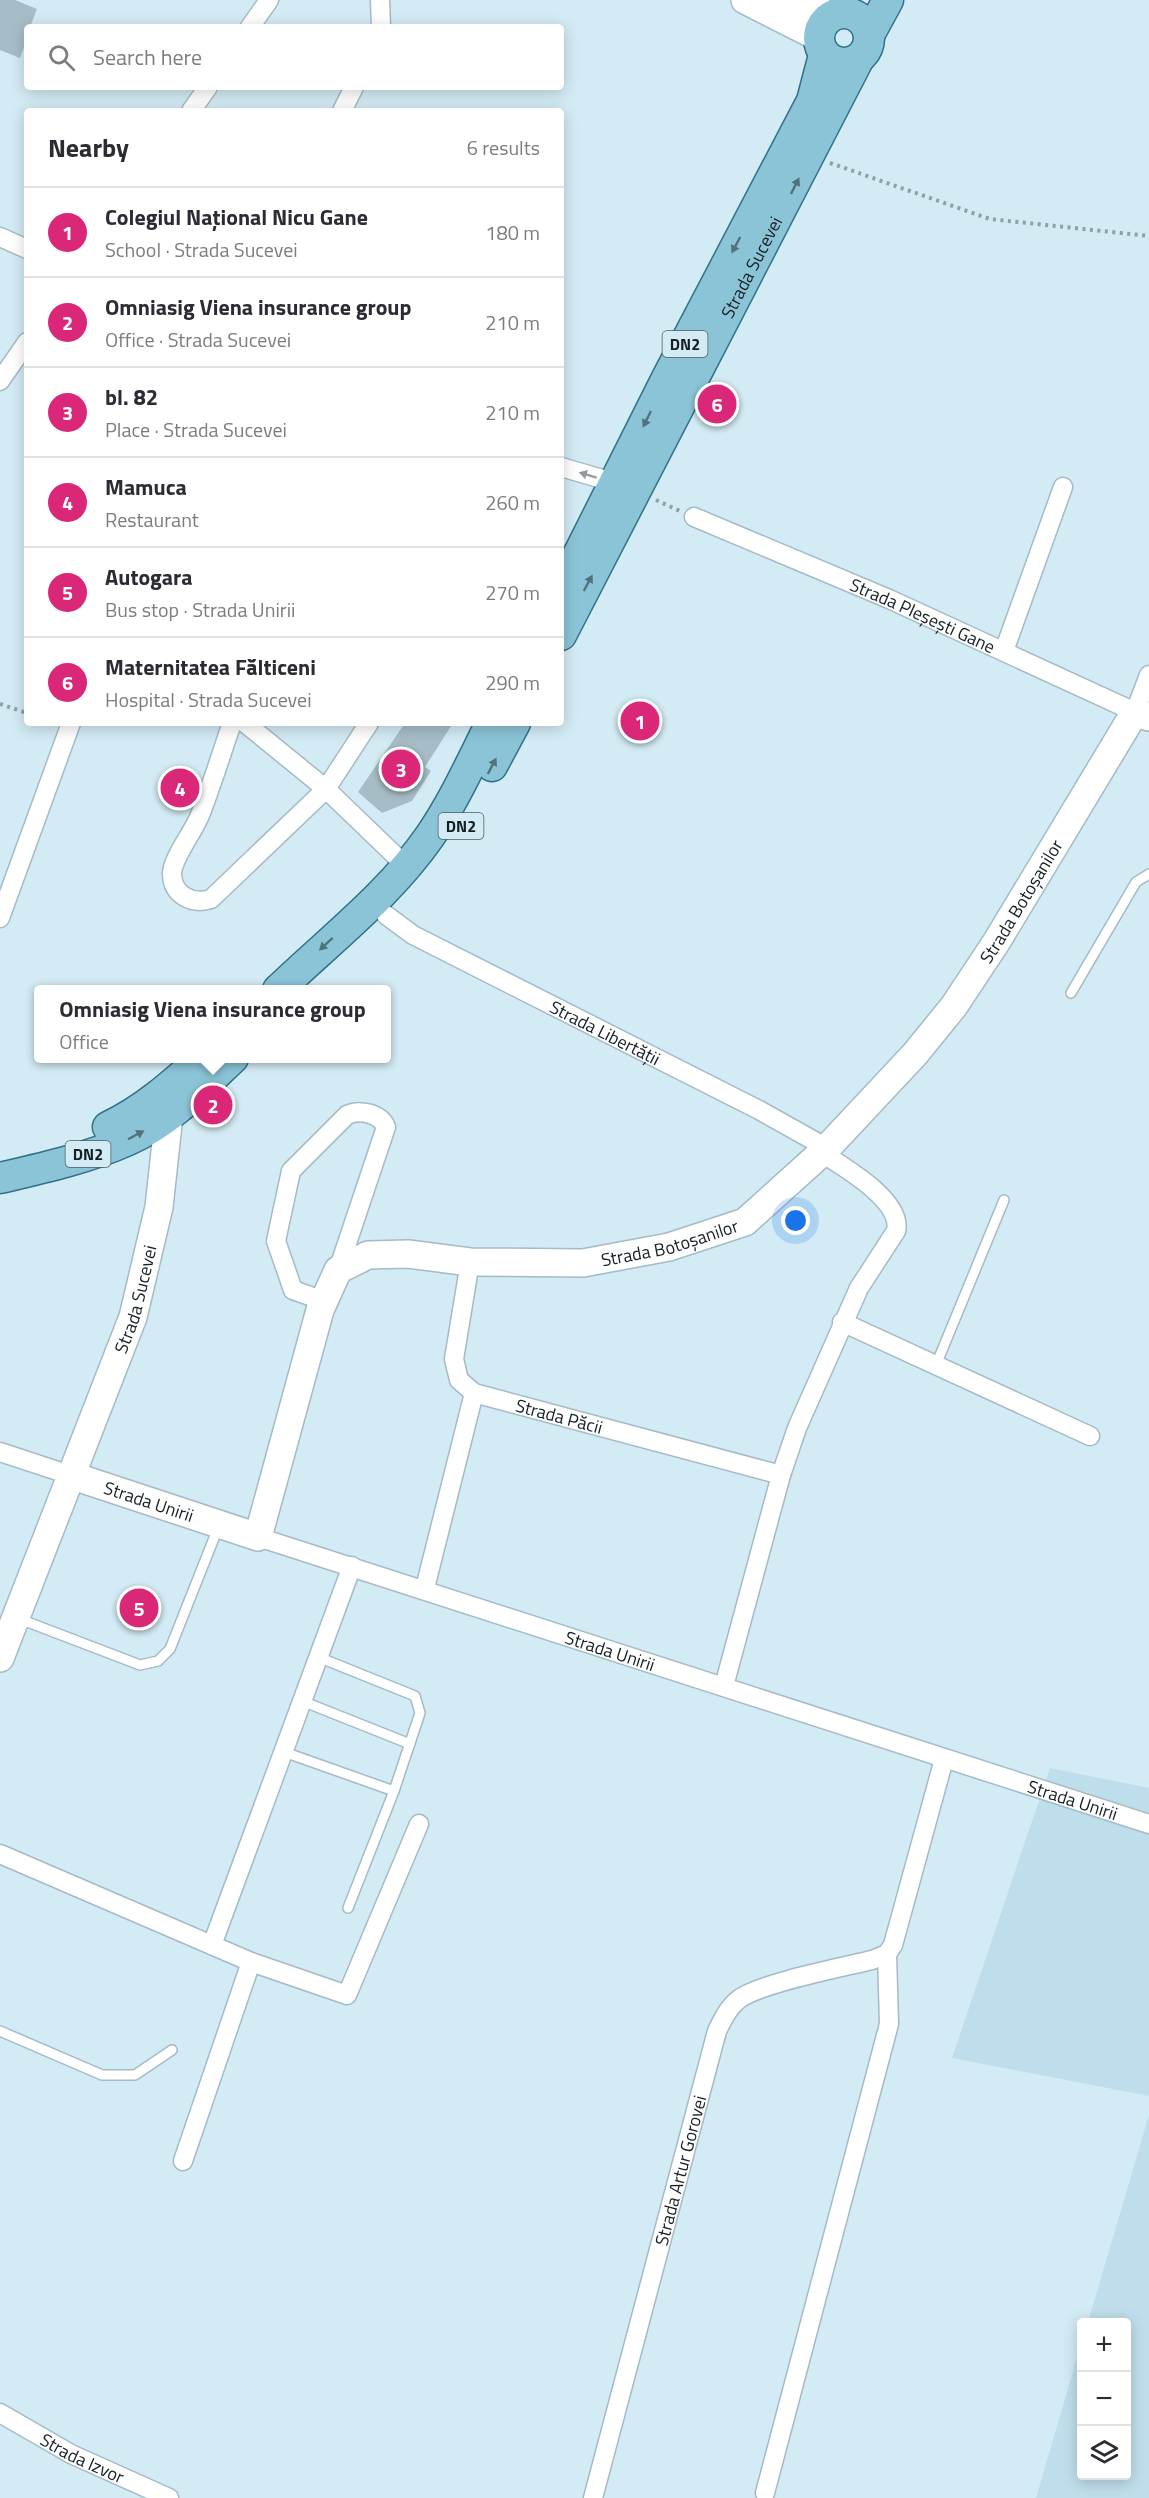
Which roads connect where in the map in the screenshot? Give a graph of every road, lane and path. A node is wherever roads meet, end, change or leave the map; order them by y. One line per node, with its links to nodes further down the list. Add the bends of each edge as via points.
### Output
1 (269, 0): 6 (street)
2 (380, 0): 7 (street)
3 (745, 0): 8 (street)
4 (771, 0): 8 (street)
5 (888, 0): 9 (main road, Strada Sucevei / DN2)
6 (252, 24)
7 (381, 24)
8 (834, 24): 9 (main road, via 860,19); 9 (main road, via 840,64); 20 (main road, Strada Sucevei / DN2, one-way to 20, via 812,101)
9 (863, 47): 20 (main road, Strada Sucevei / DN2, one-way to 9)
10 (206, 90): 12 (street)
11 (352, 90): 13 (street)
12 (193, 108)
13 (344, 108)
14 (820, 159): 15 (path, via 990,219)
15 (1149, 236)
16 (0, 237): 17 (street)
17 (24, 248)
18 (24, 346): 19 (street)
19 (0, 381)
20 (678, 384): 22 (main road, Strada Sucevei / DN2)
21 (564, 468): 22 (street, one-way to 21)
22 (626, 487): 24 (path); 25 (main road, Strada Sucevei / DN2); 26 (main road, Strada Sucevei / DN2, one-way to 22)
23 (1063, 487): 27 (street)
24 (694, 517): 27 (street, Strada Pleșești Gane)
25 (564, 584)
26 (564, 627)
27 (1004, 651): 31 (street, Strada Pleșești Gane)
28 (1149, 675): 31 (street)
29 (0, 704): 30 (path)
30 (24, 712)
31 (1142, 715): 49 (street, Strada Botoșanilor, via 954,1006)
32 (70, 726): 42 (street)
33 (231, 726): 38 (street, via 200,817 172,869 174,884 184,897 197,901 211,899)
34 (248, 726): 38 (street)
35 (367, 726): 38 (street)
36 (489, 726): 39 (main road, DN2, via 444,815)
37 (513, 726): 41 (main road, DN2, one-way to 37, via 462,824)
38 (326, 789): 39 (street)
39 (406, 866): 43 (main road, DN2, one-way to 43)
40 (1149, 874): 45 (lane, via 1136,882)
41 (386, 915): 44 (main road, DN2); 49 (street, Strada Libertății, via 413,935 759,1110)
42 (0, 918)
43 (283, 985)
44 (312, 985)
45 (1071, 993)
46 (199, 1063): 48 (main road, DN2)
47 (227, 1063): 48 (main road, DN2)
48 (166, 1104): 50 (main road, DN2, via 80,1140); 51 (main road, DN2, one-way to 48, via 128,1140); 62 (street, Strada Sucevei, via 159,1207 133,1317)
49 (825, 1151): 53 (street, Strada Botoșanilor, via 745,1222 706,1236 583,1263); 56 (street, via 883,1198 898,1222 896,1232)
50 (0, 1161)
51 (0, 1178)
52 (1004, 1200): 57 (lane)
53 (470, 1262): 54 (street, Strada Botoșanilor, via 408,1254 368,1255); 58 (street, via 454,1359 459,1380)
54 (338, 1270): 55 (street); 55 (street, via 386,1127 378,1117 357,1112 347,1115 291,1171 276,1240 293,1290)
55 (324, 1301): 64 (street)
56 (842, 1322): 57 (street); 61 (street)
57 (936, 1365): 59 (street)
58 (474, 1393): 61 (street, Strada Păcii); 66 (street)
59 (1090, 1436)
60 (0, 1452): 62 (street)
61 (781, 1475): 70 (street)
62 (73, 1476): 63 (street, Strada Unirii); 67 (street, Strada Sucevei)
63 (219, 1525): 64 (street, Strada Unirii); 67 (lane, via 170,1649 158,1661 140,1665)
64 (258, 1537): 65 (street, Strada Unirii)
65 (352, 1566): 66 (street, Strada Unirii); 69 (street)
66 (425, 1588): 70 (street, Strada Unirii)
67 (17, 1618): 68 (street, Strada Sucevei)
68 (2, 1648)
69 (318, 1657): 71 (street); 72 (lane, via 415,1696 420,1713)
70 (724, 1686): 74 (street, Strada Unirii)
71 (302, 1701): 72 (lane); 73 (street)
72 (410, 1744): 75 (lane)
73 (284, 1752): 75 (lane); 80 (street)
74 (944, 1759): 77 (street, Strada Unirii); 81 (street)
75 (394, 1791): 79 (lane)
76 (419, 1824): 82 (street, via 347,1995)
77 (1149, 1824)
78 (0, 1854): 80 (street)
79 (348, 1908)
80 (212, 1945): 82 (street)
81 (887, 1954): 87 (street, via 889,2024); 89 (street, Strada Artur Gorovei, via 757,1990 739,1998 726,2013 714,2042)
82 (251, 1962): 85 (street)
83 (0, 2031): 84 (lane, via 102,2075 135,2075)
84 (172, 2050)
85 (183, 2161)
86 (0, 2413): 88 (street, Strada Izvor, via 71,2454)
87 (765, 2493)
88 (169, 2498)
89 (593, 2498)

